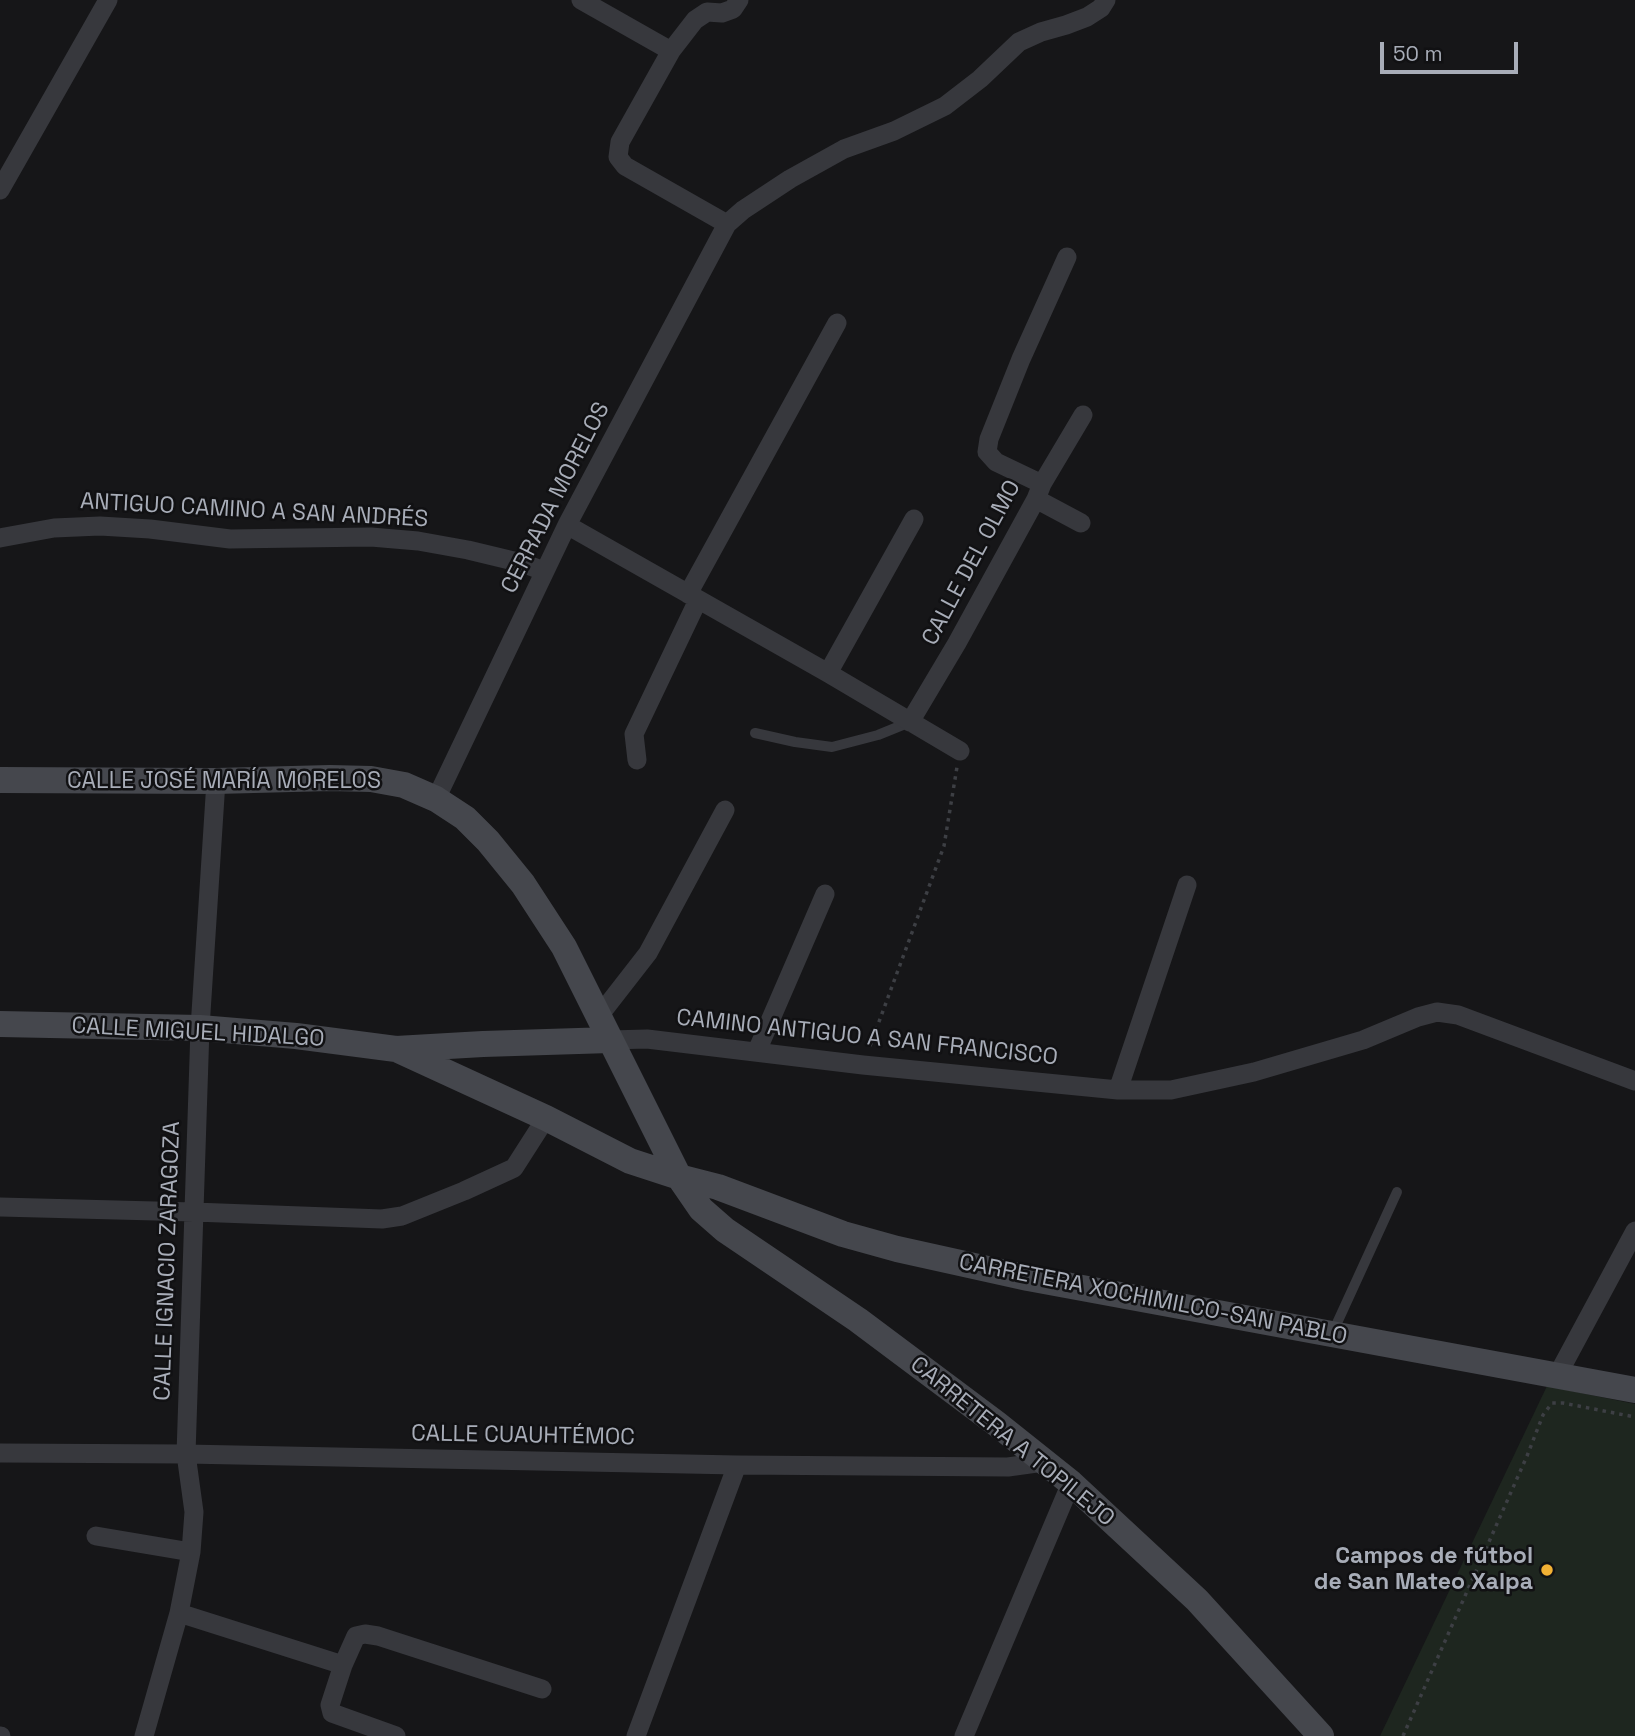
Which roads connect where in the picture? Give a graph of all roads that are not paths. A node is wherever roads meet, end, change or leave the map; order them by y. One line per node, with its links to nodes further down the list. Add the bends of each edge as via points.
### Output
1 (108, 0): 6 (street)
2 (581, 0): 5 (street)
3 (739, 0): 5 (street, via 733,9 707,12 695,20)
4 (1106, 0): 7 (street, via 1087,17 1019,42 945,106 844,149 790,179)
5 (671, 51): 7 (street, via 620,142 618,157 625,166)
6 (0, 190)
7 (727, 224): 14 (street, CERRADA MORELOS)
8 (1068, 257): 11 (street, CALLE DEL OLMO, via 1021,359 987,452)
9 (837, 323): 17 (street)
10 (1083, 415): 11 (street)
11 (1039, 492): 13 (street); 19 (street, CALLE DEL OLMO)
12 (914, 519): 18 (street)
13 (1081, 523)
14 (568, 525): 16 (street, CERRADA MORELOS); 17 (street)
15 (0, 538): 16 (street, ANTIGUO CAMINO A SAN ANDRÉS, via 100,526 230,539 371,537 468,550)
16 (544, 571): 25 (street, CERRADA MORELOS)
17 (693, 597): 18 (street); 22 (street, via 635,734)
18 (828, 673): 19 (street)
19 (910, 722): 20 (lane, via 832,747); 21 (street)
20 (755, 733)
21 (960, 751)
22 (638, 760)
23 (0, 780): 24 (main road, CALLE JOSÉ MARÍA MORELOS)
24 (216, 781): 25 (main road, CALLE JOSÉ MARÍA MORELOS, via 371,779 404,785); 31 (street, CALLE IGNACIO ZARAGOZA)
25 (436, 799): 29 (main road, CALLE JOSÉ MARÍA MORELOS, via 464,818 523,884 564,947)
26 (725, 810): 29 (street, via 648,953)
27 (1187, 885): 36 (street)
28 (825, 894): 34 (street)
29 (598, 1016): 32 (main road, CALLE JOSÉ MARÍA MORELOS)
30 (0, 1024): 31 (main road, CALLE MIGUEL HIDALGO)
31 (200, 1028): 33 (main road, CALLE MIGUEL HIDALGO); 41 (street, CALLE IGNACIO ZARAGOZA)
32 (610, 1040): 33 (main road, CALLE MIGUEL HIDALGO); 34 (street, CAMINO ANTIGUO A SAN FRANCISCO, via 647,1039); 38 (main road, CARRETERA A TOPILEJO)
33 (396, 1049): 37 (main road, CALLE MIGUEL HIDALGO)
34 (757, 1051): 36 (street, CAMINO ANTIGUO A SAN FRANCISCO)
35 (1635, 1081): 36 (street, CAMINO ANTIGUO A SAN FRANCISCO, via 1458,1015 1437,1012 1363,1040 1254,1072 1171,1090)
36 (1118, 1090)
37 (546, 1118): 38 (main road, CALLE MIGUEL HIDALGO, via 630,1161); 41 (street, via 513,1168 402,1216)
38 (679, 1177): 43 (main road, CARRETERA XOCHIMILCO-SAN PABLO, via 897,1249); 48 (main road, CARRETERA A TOPILEJO, via 701,1209 725,1230 858,1320)
39 (1397, 1192): 43 (lane)
40 (0, 1207): 41 (street)
41 (194, 1212): 47 (street, CALLE IGNACIO ZARAGOZA)
42 (1635, 1231): 44 (street)
43 (1332, 1334): 44 (main road, CARRETERA XOCHIMILCO-SAN PABLO)
44 (1557, 1376): 45 (main road, CARRETERA XOCHIMILCO-SAN PABLO)
45 (1635, 1391)
46 (0, 1453): 47 (street, CALLE CUAUHTÉMOC)
47 (186, 1454): 49 (street, CALLE CUAUHTÉMOC); 52 (street, CALLE IGNACIO ZARAGOZA, via 194,1512)
48 (1045, 1462): 49 (street, CALLE CUAUHTÉMOC, via 1008,1467); 50 (main road, CARRETERA A TOPILEJO)
49 (737, 1465): 58 (street)
50 (1070, 1483): 59 (street); 60 (main road, CARRETERA A TOPILEJO, via 1197,1600)
51 (96, 1536): 52 (street)
52 (191, 1552): 53 (street, CALLE IGNACIO ZARAGOZA)
53 (179, 1614): 54 (street); 56 (street, CALLE IGNACIO ZARAGOZA)
54 (343, 1665): 55 (street, via 356,1636 365,1634); 57 (street, via 330,1705 332,1713)
55 (541, 1689)
56 (144, 1736)
57 (396, 1736)
58 (636, 1736)
59 (964, 1736)
60 (1321, 1736)

